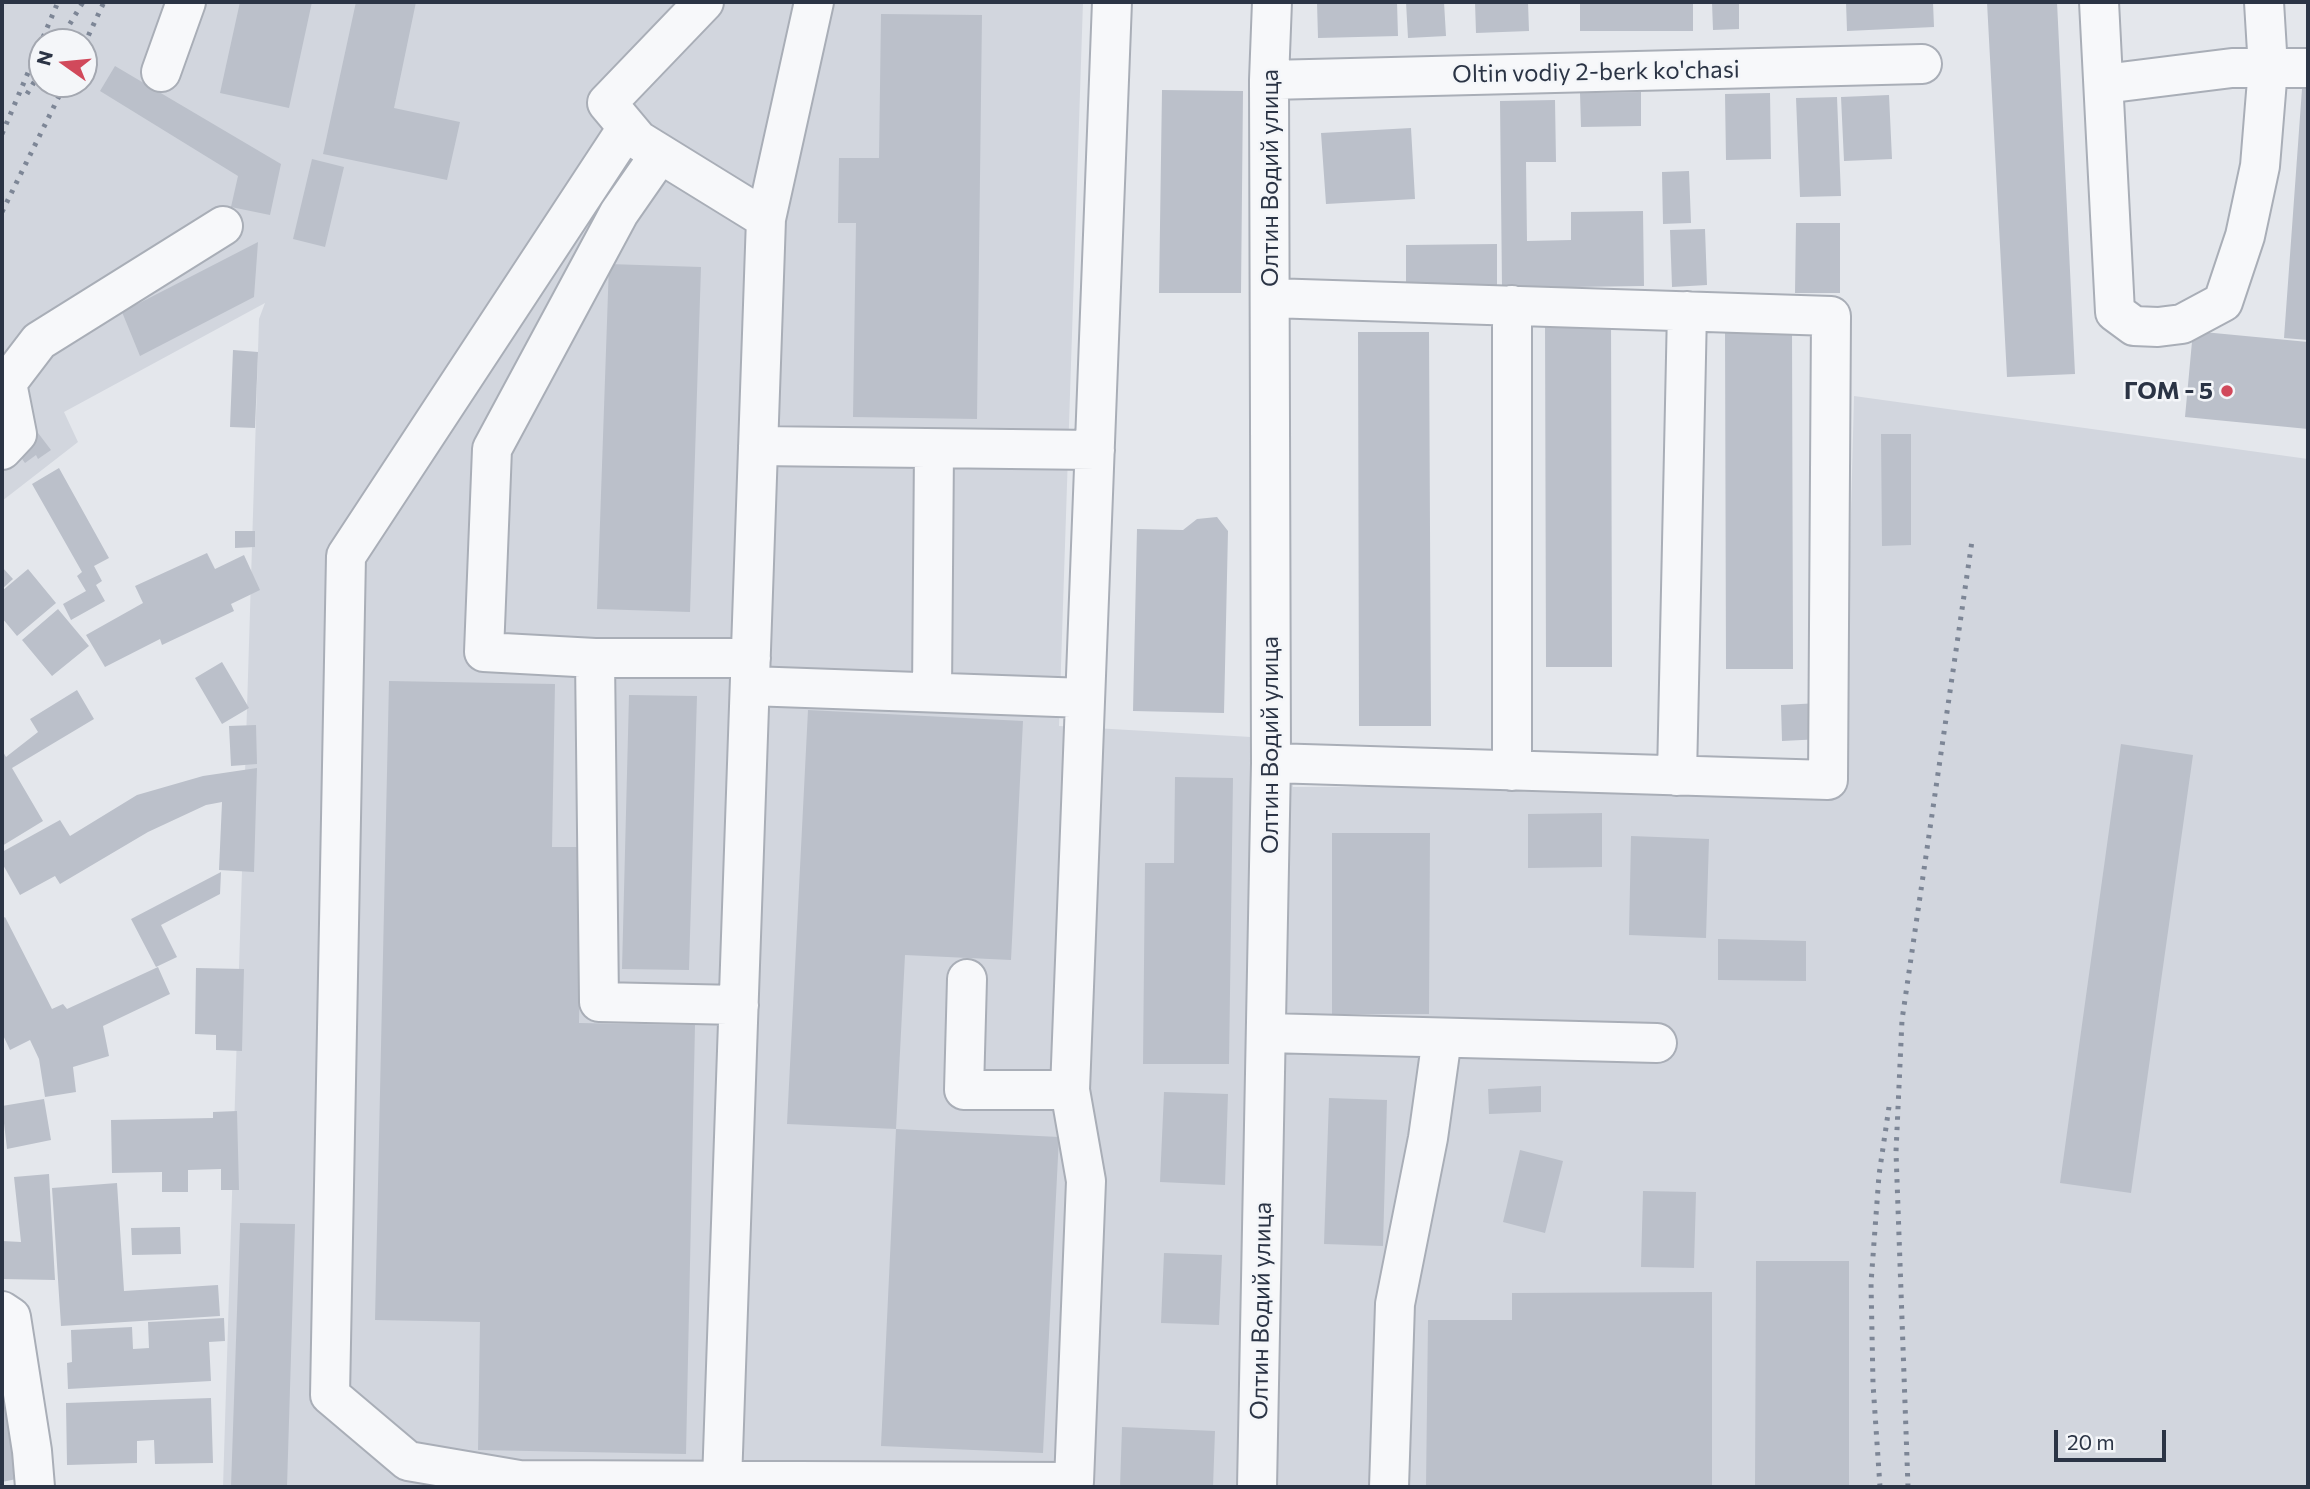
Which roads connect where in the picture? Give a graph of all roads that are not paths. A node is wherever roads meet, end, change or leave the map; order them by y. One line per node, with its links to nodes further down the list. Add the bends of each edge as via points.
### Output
1 (186, 2): 11 (street)
2 (704, 2): 14 (street, via 607,103)
3 (814, 2): 16 (street)
4 (1112, 2): 24 (street)
5 (1272, 2): 12 (street, Олтин Водий улица)
6 (2099, 2): 13 (street)
7 (2264, 2): 9 (street)
8 (1922, 64): 12 (street, Oltin vodiy 2-berk ko'chasi)
9 (2268, 68): 10 (street); 13 (street, via 2232,68); 13 (street, via 2260,166 2245,236 2223,302 2182,324 2158,327 2134,326 2115,312)
10 (2308, 68)
11 (161, 72)
12 (1269, 79): 18 (street, Олтин Водий улица)
13 (2105, 84)
14 (627, 128): 15 (street); 40 (street, via 346,556 330,1395 408,1461)
15 (660, 154): 16 (street); 25 (street, via 619,213 492,449 484,652)
16 (766, 219): 21 (street)
17 (223, 226): 23 (street, via 38,341 7,383 17,434)
18 (1270, 298): 19 (street); 29 (street, Олтин Водий улица)
19 (1512, 305): 20 (street); 30 (street)
20 (1687, 311): 31 (street); 31 (street, via 1831,316 1828,780)
21 (758, 446): 22 (street); 26 (street)
22 (934, 449): 24 (street); 27 (street)
23 (2, 450)
24 (1095, 450): 28 (street)
25 (595, 658): 26 (street); 33 (street, via 598,1002)
26 (751, 672): 27 (street); 33 (street)
27 (932, 692): 28 (street)
28 (1085, 698): 37 (street)
29 (1271, 763): 30 (street); 34 (street, Олтин Водий улица)
30 (1512, 771): 31 (street)
31 (1677, 776)
32 (967, 979): 37 (street, via 964,1090)
33 (739, 1005): 39 (street)
34 (1266, 1033): 35 (street); 42 (street, Олтин Водий улица)
35 (1441, 1038): 36 (street); 43 (street, via 1428,1138 1395,1304)
36 (1657, 1043)
37 (1070, 1090): 39 (street, via 1086,1181 1074,1482)
38 (2, 1311): 41 (street, via 11,1318)
39 (699, 1483): 40 (street)
40 (519, 1484)
41 (35, 1487)
42 (1257, 1487)
43 (1389, 1487)

